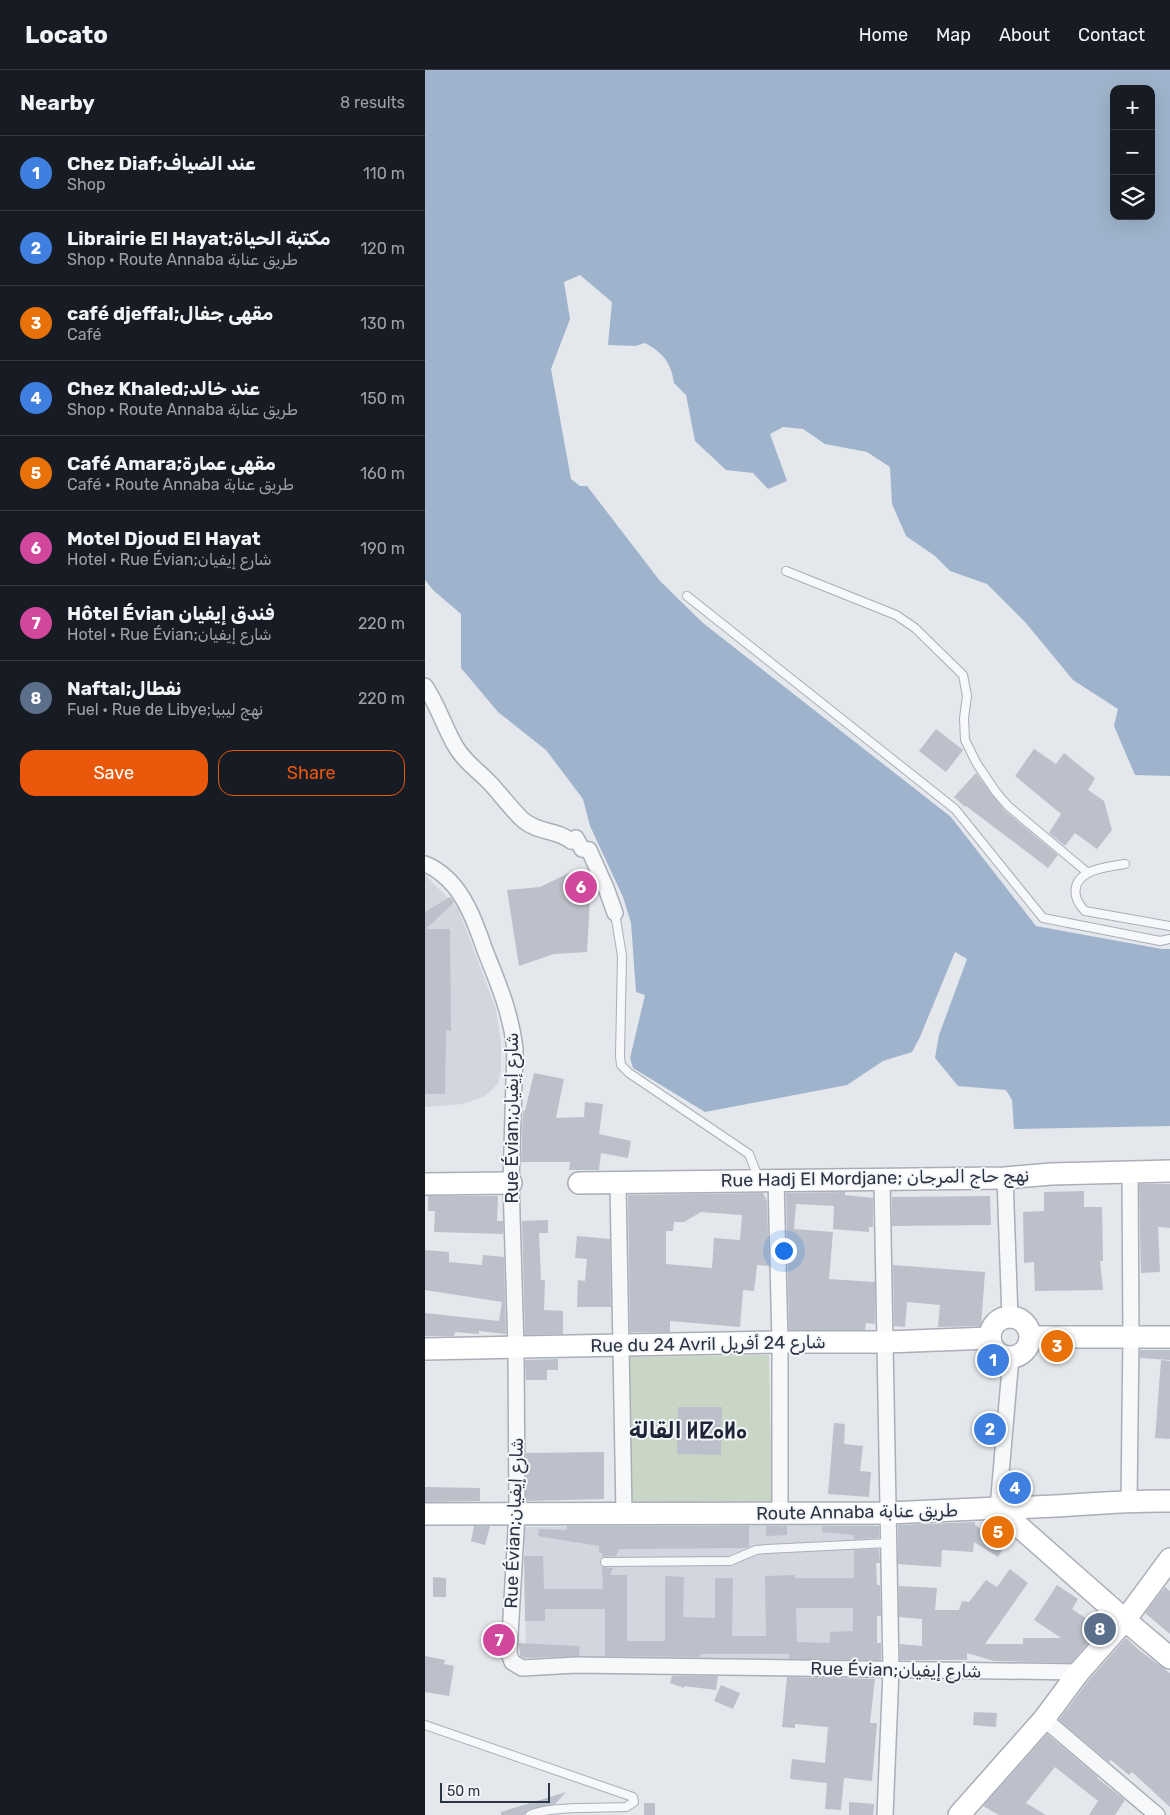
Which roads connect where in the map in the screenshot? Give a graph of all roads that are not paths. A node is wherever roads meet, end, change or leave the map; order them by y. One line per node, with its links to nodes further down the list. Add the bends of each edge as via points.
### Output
1 (786, 571): 6 (lane, via 896,615 915,628 963,675 967,696 965,740 977,764 1008,806)
2 (687, 596): 9 (lane, via 955,809 1043,918 1160,940)
3 (425, 686): 7 (street, via 465,761 523,820 532,827 571,841 576,838 583,848 589,850)
4 (428, 864): 15 (street, Rue Évian;شارع إيفيان, via 455,887 467,907 513,1028)
5 (1125, 864): 6 (lane)
6 (1088, 873): 8 (lane, via 1077,884 1075,895 1077,904 1085,911)
7 (615, 913): 13 (lane, via 622,956 621,1065 749,1154)
8 (1170, 926)
9 (1170, 939)
10 (1130, 1172): 11 (street, Rue Hadj El Mordjane; نهج حاج المرجان); 12 (street, Rue Hadj El Mordjane; نهج حاج المرجان); 20 (street)
11 (1170, 1172)
12 (1005, 1178): 14 (street, Rue Hadj El Mordjane; نهج حاج المرجان); 19 (street)
13 (768, 1180): 14 (street, Rue Hadj El Mordjane; نهج حاج المرجان); 17 (street, Rue Hadj El Mordjane; نهج حاج المرجان); 24 (street)
14 (882, 1180): 25 (street)
15 (511, 1183): 18 (street); 27 (street, Rue Évian;شارع إيفيان)
16 (579, 1183): 17 (street, Rue Hadj El Mordjane; نهج حاج المرجان)
17 (618, 1183): 26 (street)
18 (425, 1184)
19 (1010, 1318): 21 (street, via 1016,1318 1026,1326); 23 (street, via 998,1322)
20 (1131, 1336): 21 (street); 22 (street); 30 (street)
21 (1030, 1337): 29 (street, via 1027,1349)
22 (1170, 1337)
23 (990, 1338): 25 (street, Rue du 24 Avril شارع 24 أفريل); 29 (street, via 999,1354)
24 (780, 1342): 25 (street, Rue du 24 Avril شارع 24 أفريل); 26 (street, Rue du 24 Avril شارع 24 أفريل); 37 (street)
25 (885, 1342): 35 (street)
26 (621, 1346): 27 (street, Rue du 24 Avril شارع 24 أفريل); 34 (street)
27 (516, 1348): 28 (street, Rue du 24 Avril شارع 24 أفريل); 33 (street, Rue Évian;شارع إيفيان)
28 (425, 1349)
29 (1011, 1357): 32 (street)
30 (1129, 1500): 31 (street, Route Annaba طريق عنابة); 32 (street, Route Annaba طريق عنابة)
31 (1170, 1501)
32 (998, 1508): 35 (street, Route Annaba طريق عنابة); 41 (street)
33 (517, 1513): 34 (street, Route Annaba طريق عنابة); 36 (street, Route Annaba طريق عنابة); 43 (street, Rue Évian;شارع إيفيان, via 509,1653 512,1662 522,1668 576,1665)
34 (624, 1513): 37 (street, Route Annaba طريق عنابة)
35 (889, 1513): 37 (street, Route Annaba طريق عنابة); 38 (street)
36 (425, 1514)
37 (780, 1514)
38 (889, 1543): 40 (lane, via 756,1550 730,1561); 43 (street)
39 (1170, 1559): 41 (street)
40 (605, 1562)
41 (1125, 1620): 42 (street); 44 (street)
42 (1170, 1658)
43 (891, 1670): 44 (street, Rue Évian;شارع إيفيان); 48 (street)
44 (1079, 1672): 45 (street)
45 (1044, 1719): 49 (street); 50 (street)
46 (425, 1725): 47 (lane, via 633,1798 634,1802 626,1807 558,1810)
47 (530, 1815)
48 (885, 1815)
49 (959, 1815)
50 (1157, 1815)

